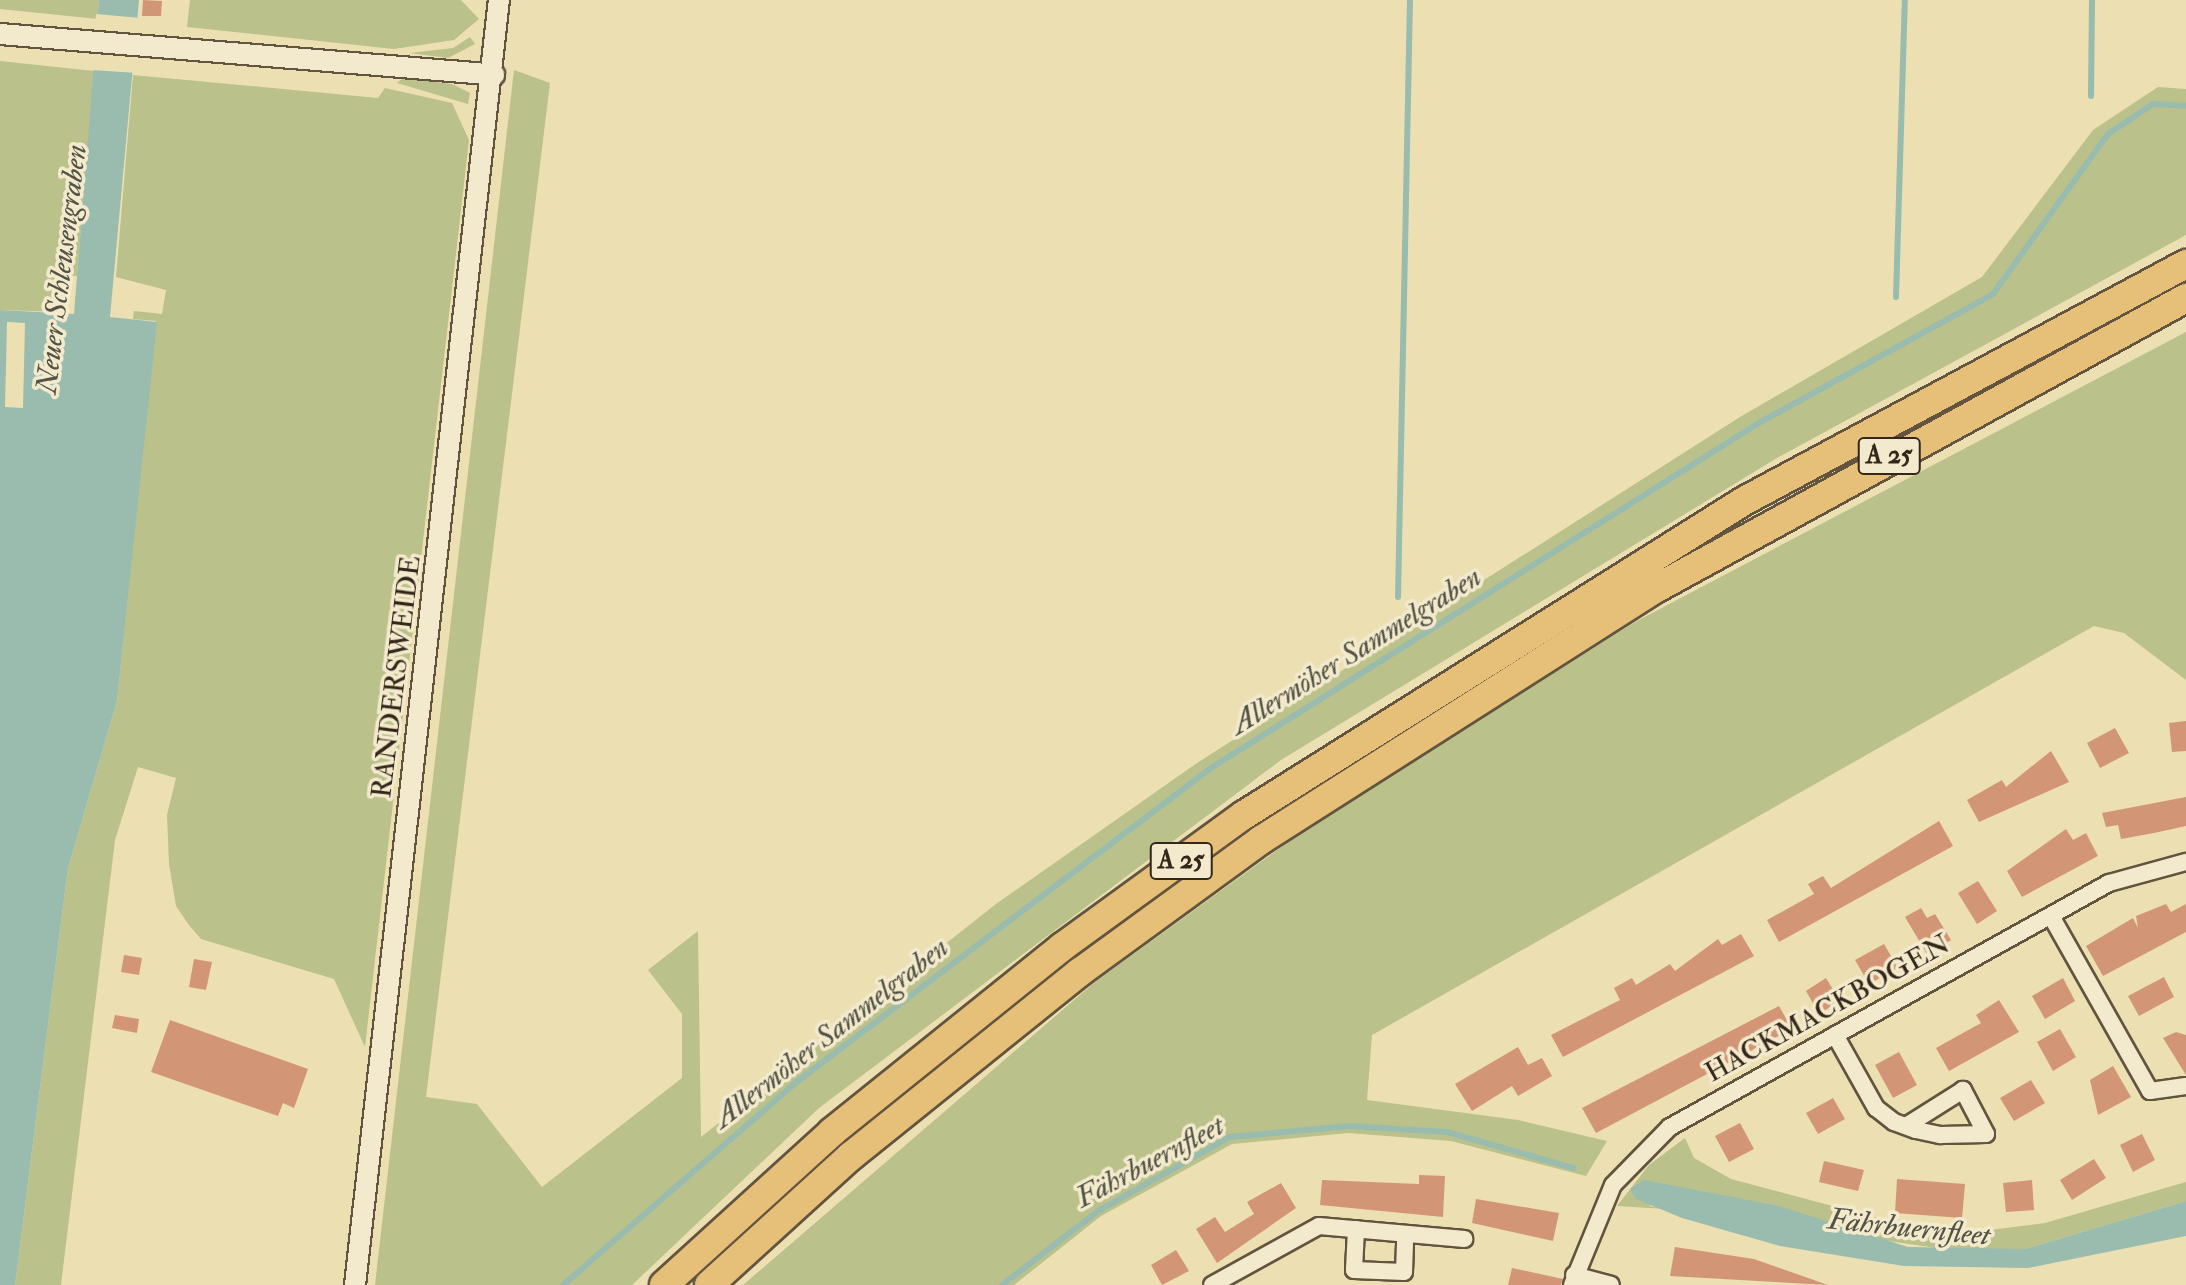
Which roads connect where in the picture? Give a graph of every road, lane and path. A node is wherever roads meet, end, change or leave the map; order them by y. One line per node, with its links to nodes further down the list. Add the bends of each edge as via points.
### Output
1 (499, 0): 3 (street, RANDERSWEIDE)
2 (0, 34): 3 (street)
3 (494, 75): 17 (street, RANDERSWEIDE)
4 (2186, 264): 18 (highway, A 25, via 1744,501 1244,815 1062,947 832,1132)
5 (2186, 298): 7 (highway, A 25)
6 (2186, 313): 7 (highway)
7 (2127, 328): 19 (highway, A 25, via 1655,589 1261,840 1080,972 863,1146)
8 (2186, 862): 9 (street, HACKMACKBOGEN, via 2109,883)
9 (2051, 916): 10 (street, HACKMACKBOGEN); 11 (street, via 2150,1091)
10 (1835, 1035): 12 (street, via 1876,1108); 16 (street, HACKMACKBOGEN, via 1643,1148 1603,1203)
11 (2186, 1086)
12 (1906, 1126)
13 (1356, 1229): 14 (street); 14 (street, via 1354,1270 1404,1272); 20 (street, via 1319,1226)
14 (1405, 1234): 15 (street)
15 (1464, 1239)
16 (1573, 1280): 21 (street)
17 (355, 1285)
18 (664, 1285)
19 (709, 1285)
20 (1212, 1285)
21 (1611, 1285)

